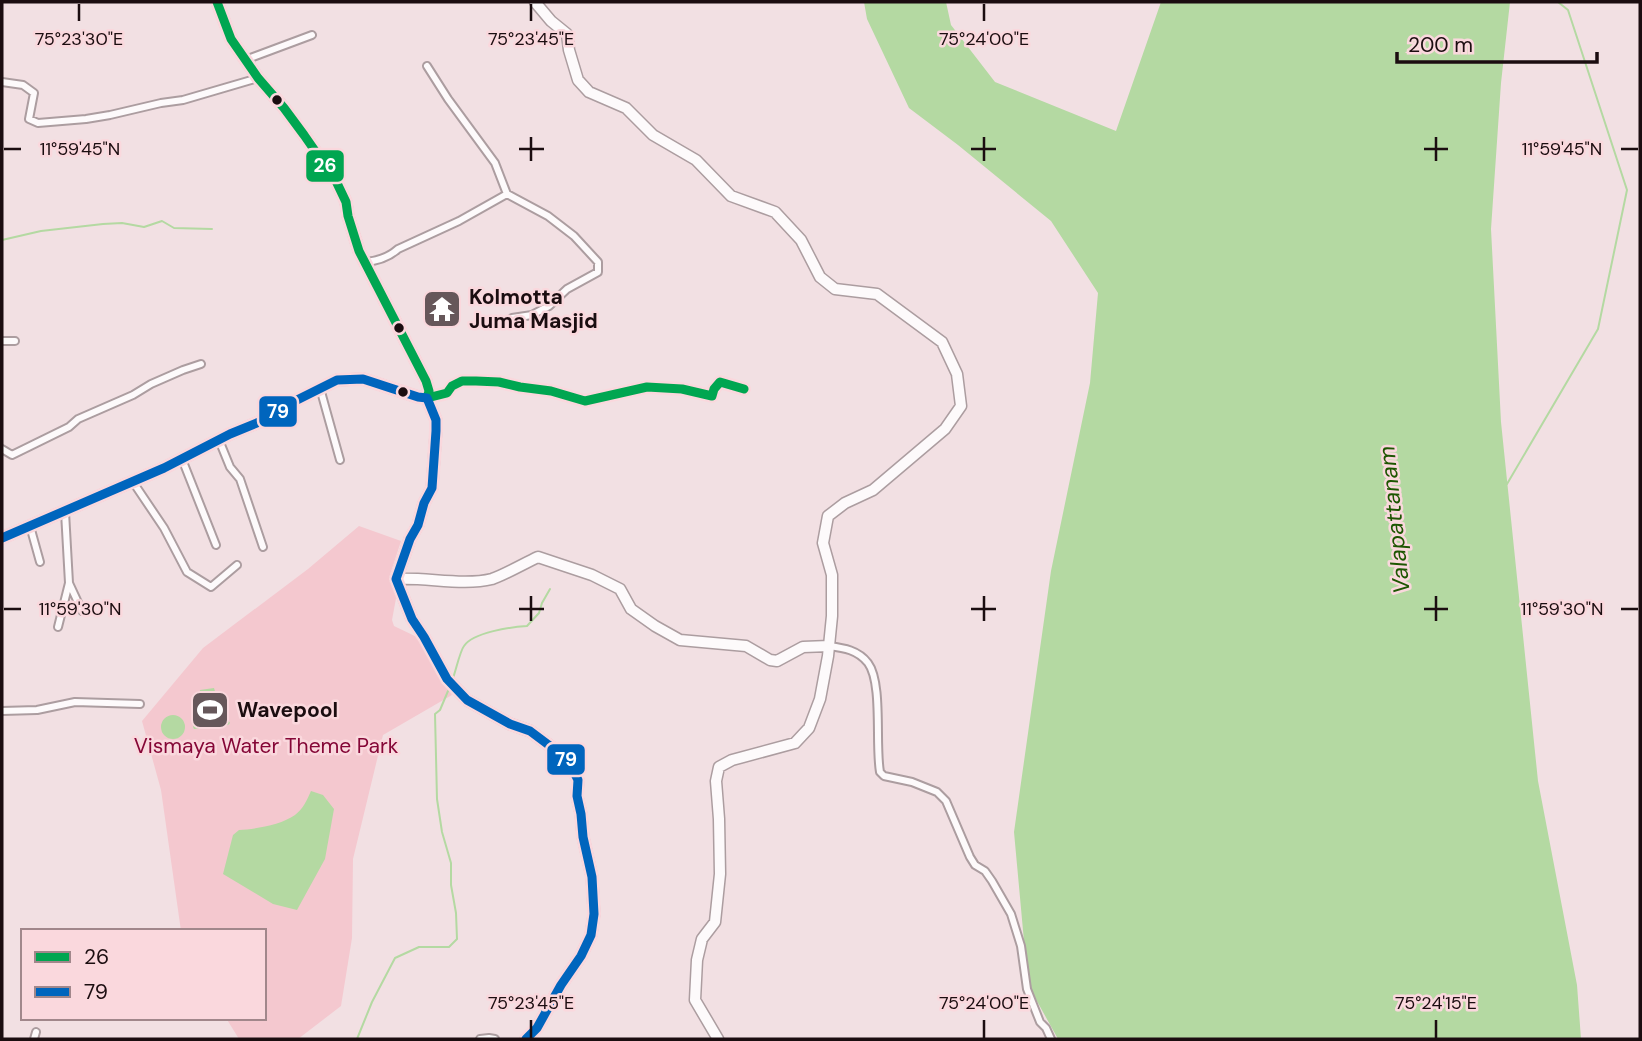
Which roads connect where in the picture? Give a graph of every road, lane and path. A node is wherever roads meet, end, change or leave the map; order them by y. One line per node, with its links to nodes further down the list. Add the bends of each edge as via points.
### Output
1 (217, 2): 4 (street)
2 (535, 2): 33 (street, via 568,34 578,80 589,92 626,108 653,135 696,160 731,196 775,212 802,240 820,277 835,289 877,294 942,342 957,374 961,406 945,429 873,490 828,516 823,543 832,575)
3 (312, 35): 4 (street)
4 (245, 60): 6 (street)
5 (427, 66): 8 (street, via 495,163)
6 (258, 78): 7 (street, via 183,100 86,119 38,123 29,119 34,93 23,85); 9 (street, via 336,181)
7 (2, 82)
8 (507, 194): 9 (street, via 390,256); 10 (street, via 548,216 598,262 598,272 567,289 550,306)
9 (365, 262): 16 (street, via 419,363 429,391)
10 (512, 318)
11 (2, 341): 12 (street)
12 (15, 341)
13 (201, 364): 18 (street, via 78,419 12,455)
14 (320, 388): 16 (street, via 337,380 363,379); 17 (street); 20 (street)
15 (744, 389): 16 (street, via 720,383 712,396 646,387 585,401 499,382 462,381 447,393)
16 (427, 398): 29 (street, via 436,420 432,488)
17 (219, 440): 19 (street); 26 (street, via 240,480)
18 (2, 449)
19 (182, 459): 21 (street); 25 (street)
20 (340, 460)
21 (133, 482): 22 (street); 28 (street, via 187,572 211,587)
22 (65, 512): 23 (street); 30 (street)
23 (30, 526): 24 (street); 27 (street)
24 (3, 534)
25 (216, 545)
26 (263, 547)
27 (40, 562)
28 (237, 565)
29 (396, 579): 33 (street, via 492,578 538,557 620,589 631,609 680,640 746,646 777,661 803,647); 38 (street, via 412,619 447,679 467,700 530,731 562,755 578,780 592,877 591,935)
30 (69, 583): 31 (street); 32 (street)
31 (82, 611)
32 (58, 627)
33 (829, 646): 39 (street, via 820,699 809,728 795,743 719,767 720,874 715,922 702,939 697,960 695,1000); 40 (street, via 859,654 873,671 880,772 937,792 946,801 975,865 998,889 1018,934 1027,989)
34 (140, 704): 35 (street, via 75,702)
35 (2, 711)
36 (480, 1039): 37 (street)
37 (495, 1039)
38 (526, 1039)
39 (718, 1039)
40 (1051, 1039)

